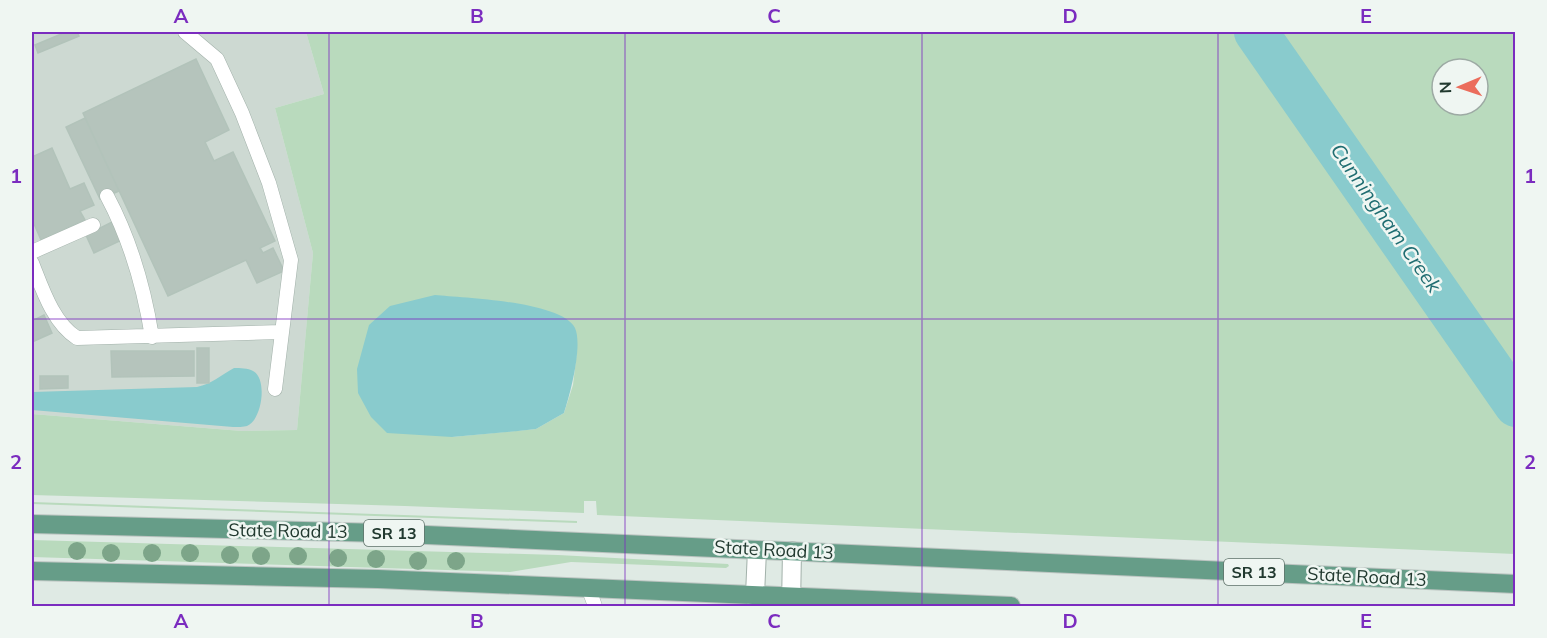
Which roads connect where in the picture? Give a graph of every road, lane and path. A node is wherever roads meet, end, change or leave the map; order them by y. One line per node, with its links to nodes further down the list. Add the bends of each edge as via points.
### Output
1 (185, 32): 6 (lane, via 217,59 269,183 291,260)
2 (107, 196): 7 (lane, via 134,256)
3 (93, 225): 4 (lane)
4 (32, 252)
5 (32, 263): 7 (lane, via 59,320 76,338)
6 (281, 332): 7 (lane); 8 (lane)
7 (152, 337)
8 (275, 389)
9 (32, 524): 10 (main road, State Road 13 / SR 13, via 382,533)
10 (757, 550): 11 (main road, State Road 13 / SR 13); 15 (street)
11 (792, 551): 13 (main road, State Road 13 / SR 13); 16 (street)
12 (32, 571): 14 (main road)
13 (1515, 584)
14 (588, 587): 15 (main road); 17 (lane)
15 (756, 601): 16 (main road)
16 (791, 602): 18 (main road)
17 (595, 606)
18 (1011, 606)

